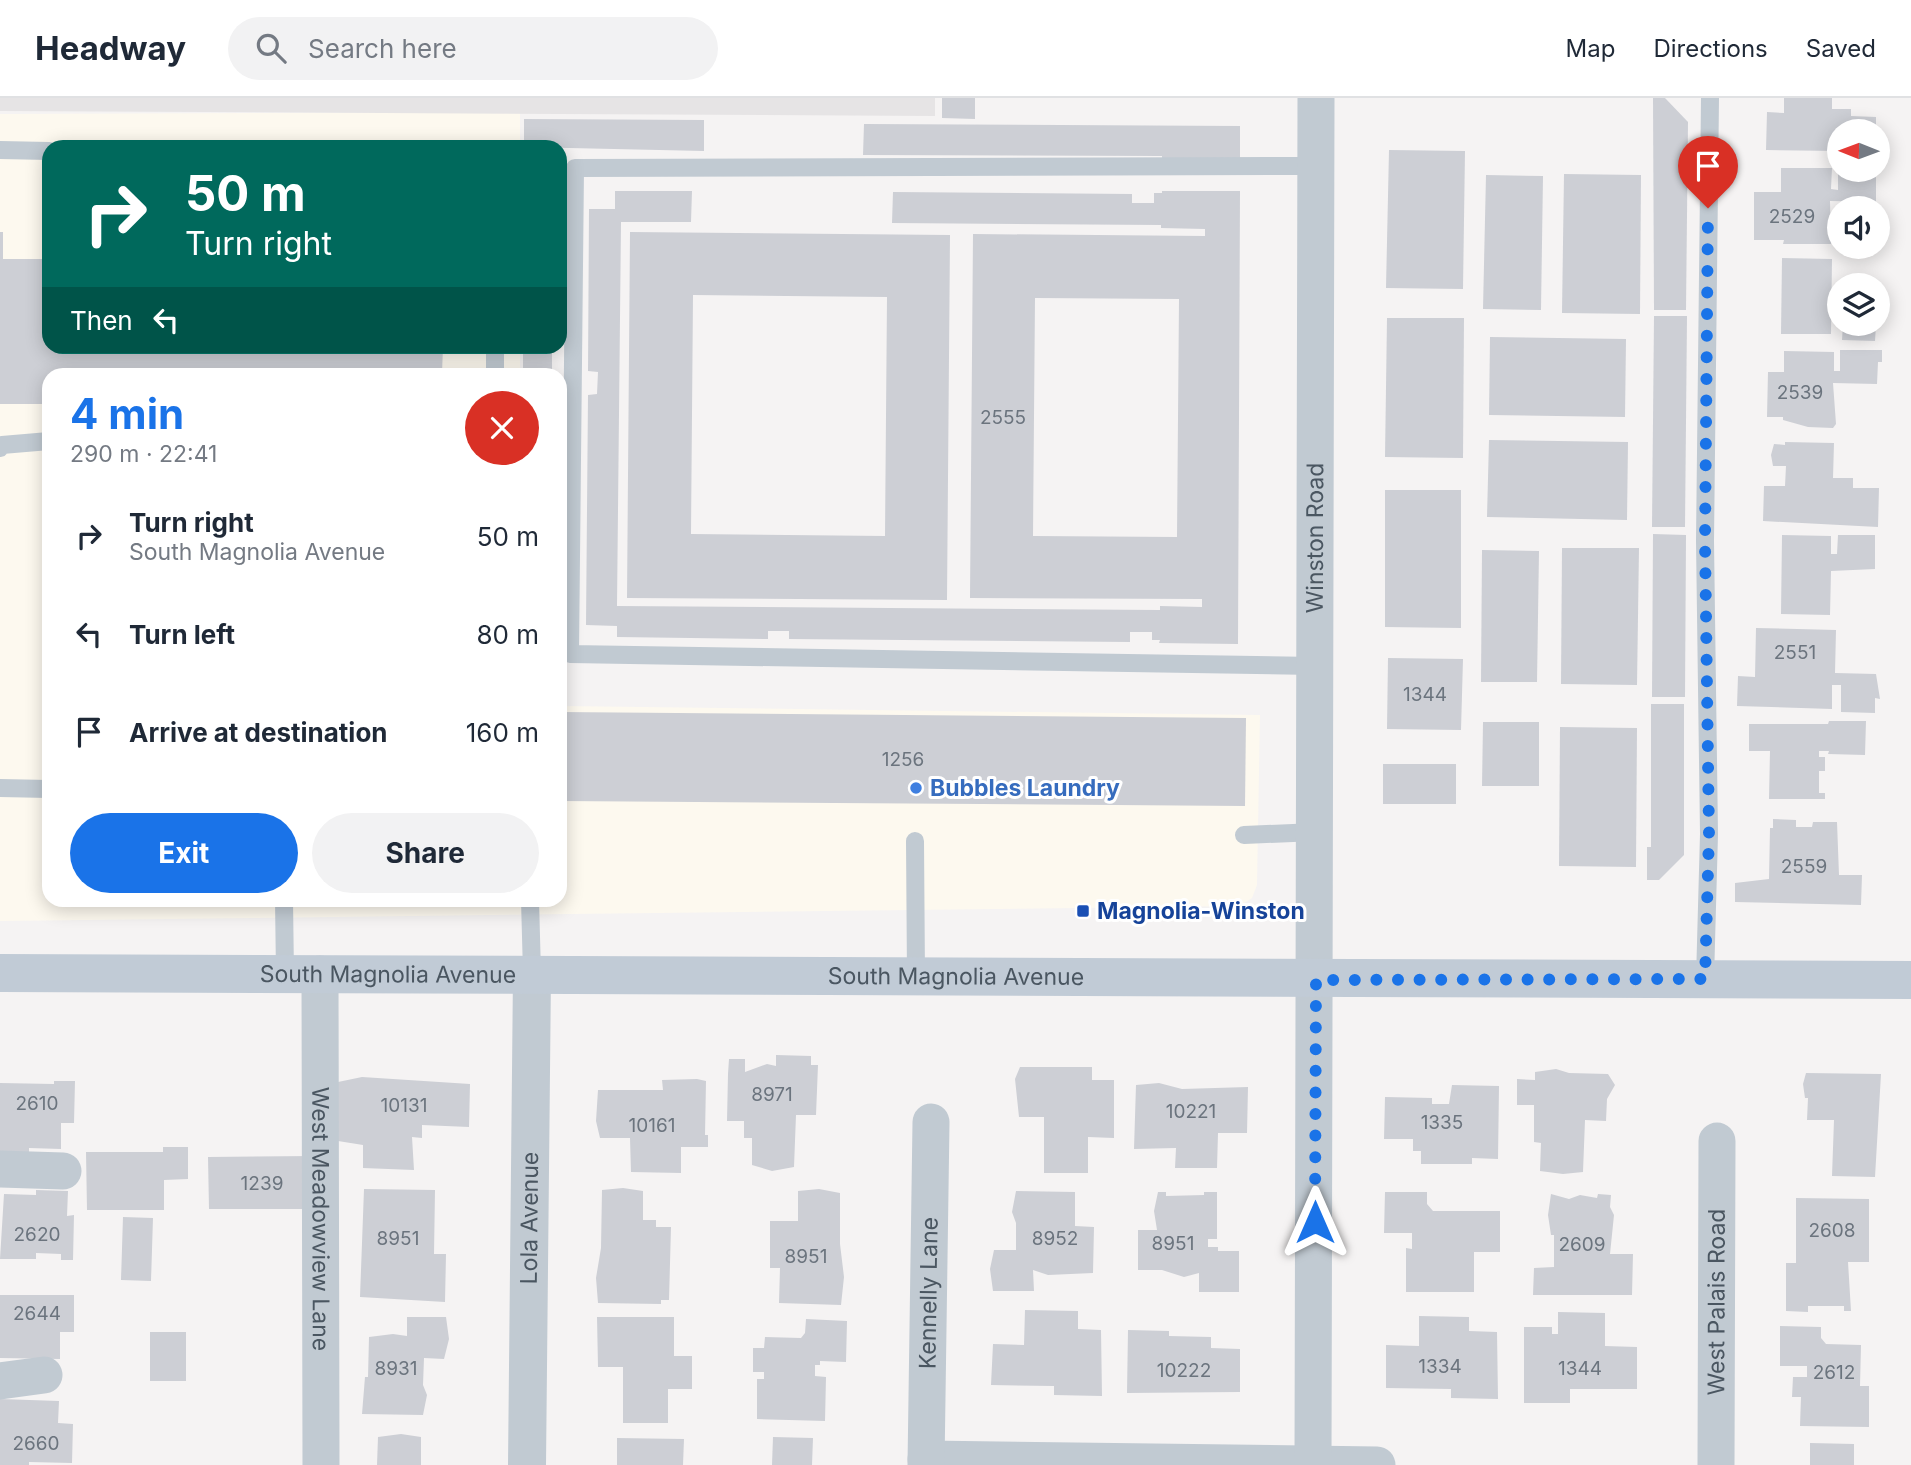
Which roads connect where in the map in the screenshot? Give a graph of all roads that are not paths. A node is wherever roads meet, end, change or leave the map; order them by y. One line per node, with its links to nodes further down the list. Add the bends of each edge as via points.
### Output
1 (1316, 98): 5 (street, Winston Road)
2 (1710, 98): 20 (lane)
3 (0, 150): 4 (lane)
4 (42, 151)
5 (1317, 166): 8 (street, Winston Road); 8 (lane, via 575,168 569,654)
6 (42, 442): 7 (lane)
7 (0, 448)
8 (1315, 666): 11 (street, Winston Road)
9 (0, 788): 10 (lane)
10 (42, 789)
11 (1316, 832): 12 (lane); 21 (street, Winston Road)
12 (1244, 835)
13 (915, 841): 19 (lane)
14 (286, 907): 18 (lane)
15 (530, 907): 17 (lane)
16 (0, 973): 18 (main road, South Magnolia Avenue)
17 (532, 973): 18 (main road, South Magnolia Avenue); 19 (main road, South Magnolia Avenue); 32 (street, Lola Avenue)
18 (302, 974): 31 (street, West Meadowview Lane)
19 (916, 977): 21 (main road, South Magnolia Avenue)
20 (1705, 979): 21 (main road, South Magnolia Avenue); 22 (main road, South Magnolia Avenue)
21 (1316, 980): 30 (street, Winston Road)
22 (1911, 980)
23 (931, 1122): 29 (street, Kennelly Lane)
24 (1717, 1141): 34 (street, West Palais Road)
25 (0, 1169): 26 (street)
26 (63, 1171)
27 (44, 1375): 28 (street)
28 (0, 1381)
29 (926, 1462): 30 (street)
30 (1313, 1464): 33 (street)
31 (321, 1465)
32 (527, 1465)
33 (1377, 1465)
34 (1716, 1465)

